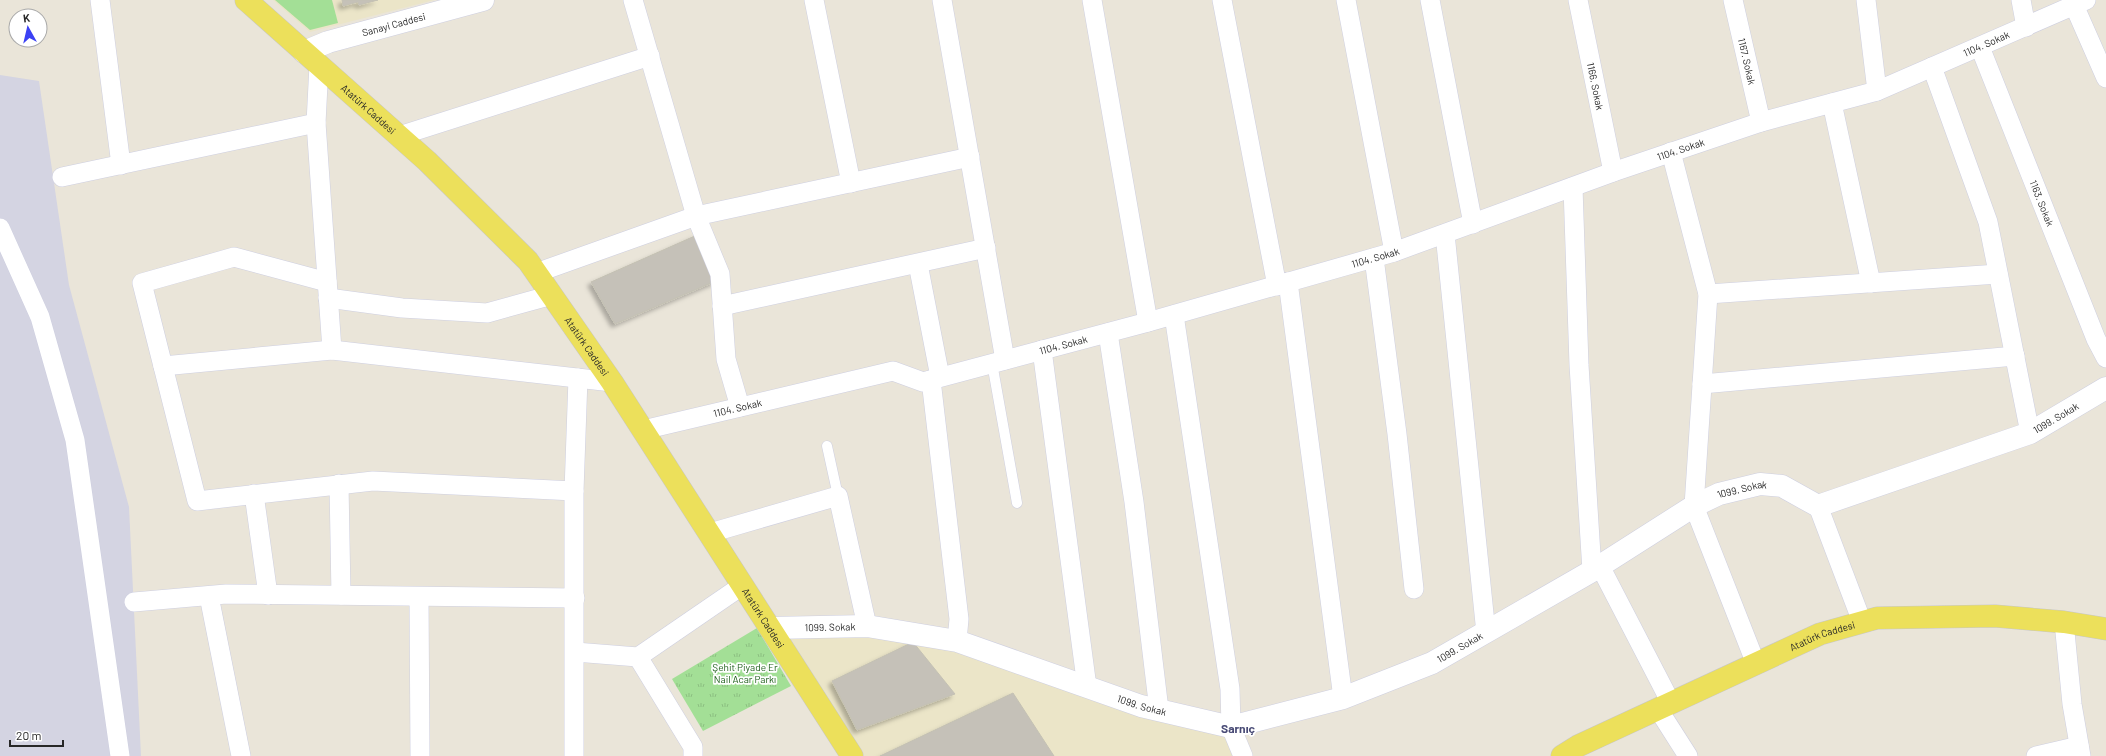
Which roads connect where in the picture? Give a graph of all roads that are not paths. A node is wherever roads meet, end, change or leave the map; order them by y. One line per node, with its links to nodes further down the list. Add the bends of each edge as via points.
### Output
1 (100, 0): 29 (street)
2 (246, 0): 19 (main road, Atatürk Caddesi)
3 (483, 0): 19 (street, Sanayi Caddesi, via 328,42)
4 (633, 0): 18 (street)
5 (814, 0): 32 (street)
6 (942, 0): 28 (street)
7 (1092, 0): 51 (street)
8 (1222, 0): 45 (street)
9 (1346, 0): 39 (street)
10 (1430, 0): 35 (street)
11 (1578, 0): 30 (street, 1166. Sokak)
12 (1733, 0): 24 (street, 1167. Sokak)
13 (1866, 0): 22 (street)
14 (2020, 0): 16 (street)
15 (2080, 3): 16 (street, 1104. Sokak); 21 (street)
16 (2026, 27): 17 (street, 1104. Sokak)
17 (1980, 47): 20 (street, 1104. Sokak); 56 (street, 1163. Sokak, via 2096,339)
18 (650, 56): 26 (street); 34 (street)
19 (312, 58): 25 (street); 26 (main road, Atatürk Caddesi)
20 (1932, 68): 22 (street, 1104. Sokak); 43 (street, via 1988,222)
21 (2106, 78)
22 (1877, 91): 23 (street, 1104. Sokak)
23 (1832, 103): 24 (street, 1104. Sokak); 44 (street)
24 (1760, 122): 27 (street, 1104. Sokak)
25 (316, 123): 29 (street); 46 (street)
26 (399, 136): 42 (main road, Atatürk Caddesi, via 523,256)
27 (1671, 152): 30 (street, 1104. Sokak); 47 (street)
28 (970, 157): 32 (street); 38 (street)
29 (121, 165): 31 (street)
30 (1613, 172): 33 (street, 1104. Sokak)
31 (62, 177)
32 (851, 183): 34 (street)
33 (1573, 187): 35 (street, 1104. Sokak); 76 (street, via 1580,365)
34 (696, 216): 42 (street); 49 (street, via 720,274)
35 (1473, 224): 37 (street, 1104. Sokak)
36 (0, 228): 101 (street, via 40,317 75,440)
37 (1446, 234): 39 (street, 1104. Sokak); 90 (street)
38 (986, 248): 41 (street); 57 (street)
39 (1394, 252): 40 (street, 1104. Sokak)
40 (1374, 258): 45 (street, 1104. Sokak); 78 (street)
41 (918, 264): 49 (street); 60 (street)
42 (536, 272): 48 (main road, Atatürk Caddesi)
43 (1998, 274): 44 (street); 55 (street)
44 (1871, 283): 47 (street)
45 (1282, 284): 50 (street, 1104. Sokak); 96 (street)
46 (328, 290): 48 (street, via 402,308 487,313); 53 (street); 58 (street, via 234,257 142,284)
47 (1708, 294): 62 (street)
48 (552, 295): 61 (main road, Atatürk Caddesi)
49 (722, 306): 64 (street, via 726,359)
50 (1174, 315): 51 (street, 1104. Sokak); 99 (street, via 1230,689)
51 (1148, 322): 52 (street, 1104. Sokak)
52 (1108, 333): 54 (street, 1104. Sokak); 98 (street, via 1134,502)
53 (332, 350): 58 (street); 59 (street)
54 (1042, 350): 57 (street, 1104. Sokak); 95 (street)
55 (2015, 356): 62 (street); 66 (street)
56 (2106, 358)
57 (999, 362): 60 (street, 1104. Sokak); 72 (lane)
58 (163, 366): 70 (street, via 197,501)
59 (578, 378): 61 (street); 69 (street)
60 (936, 378): 64 (street, 1104. Sokak, via 923,382 893,371); 91 (street, via 959,619)
61 (612, 382): 65 (main road, Atatürk Caddesi)
62 (1702, 384): 73 (street)
63 (2106, 388): 66 (street, 1099. Sokak)
64 (740, 408): 65 (street, 1104. Sokak)
65 (644, 430): 75 (main road, Atatürk Caddesi)
66 (2030, 432): 74 (street, 1099. Sokak)
67 (827, 446): 71 (lane)
68 (339, 484): 69 (street, via 373,481); 70 (street); 80 (street)
69 (574, 491): 83 (street)
70 (254, 494): 79 (street)
71 (838, 496): 75 (street); 87 (street)
72 (1017, 503)
73 (1694, 506): 74 (street, 1099. Sokak, via 1719,494 1760,484 1782,486); 76 (street, 1099. Sokak); 94 (street)
74 (1818, 506): 85 (street)
75 (710, 533): 77 (main road, Atatürk Caddesi)
76 (1596, 568): 90 (street, 1099. Sokak); 97 (street)
77 (743, 585): 88 (main road, Atatürk Caddesi); 93 (street)
78 (1414, 589)
79 (268, 595): 80 (street); 81 (street)
80 (341, 595): 82 (street)
81 (209, 596): 84 (street); 102 (street)
82 (419, 596): 83 (street); 103 (street)
83 (575, 598): 92 (street)
84 (134, 602)
85 (1862, 622): 86 (main road, Atatürk Caddesi, via 1877,618 1995,616); 94 (main road, Atatürk Caddesi, via 1820,634)
86 (2064, 622): 89 (main road, Atatürk Caddesi); 100 (street, via 2072,704)
87 (867, 626): 88 (street, 1099. Sokak); 91 (street, 1099. Sokak)
88 (771, 628): 106 (main road, Atatürk Caddesi)
89 (2106, 629)
90 (1486, 633): 96 (street, 1099. Sokak, via 1432,663)
91 (957, 641): 95 (street, 1099. Sokak)
92 (575, 652): 93 (street); 104 (street)
93 (638, 657): 105 (street, via 693,747)
94 (1756, 664): 97 (main road, Atatürk Caddesi)
95 (1087, 687): 98 (street, 1099. Sokak)
96 (1343, 698): 99 (street, 1099. Sokak)
97 (1664, 706): 108 (main road, Atatürk Caddesi); 109 (street)
98 (1159, 710): 99 (street, 1099. Sokak)
99 (1231, 727): 107 (street)
100 (2080, 751): 110 (street)
101 (120, 756)
102 (241, 756)
103 (420, 756)
104 (574, 756)
105 (693, 756)
106 (852, 756)
107 (1243, 756)
108 (1562, 756)
109 (1688, 756)
110 (2036, 756)

